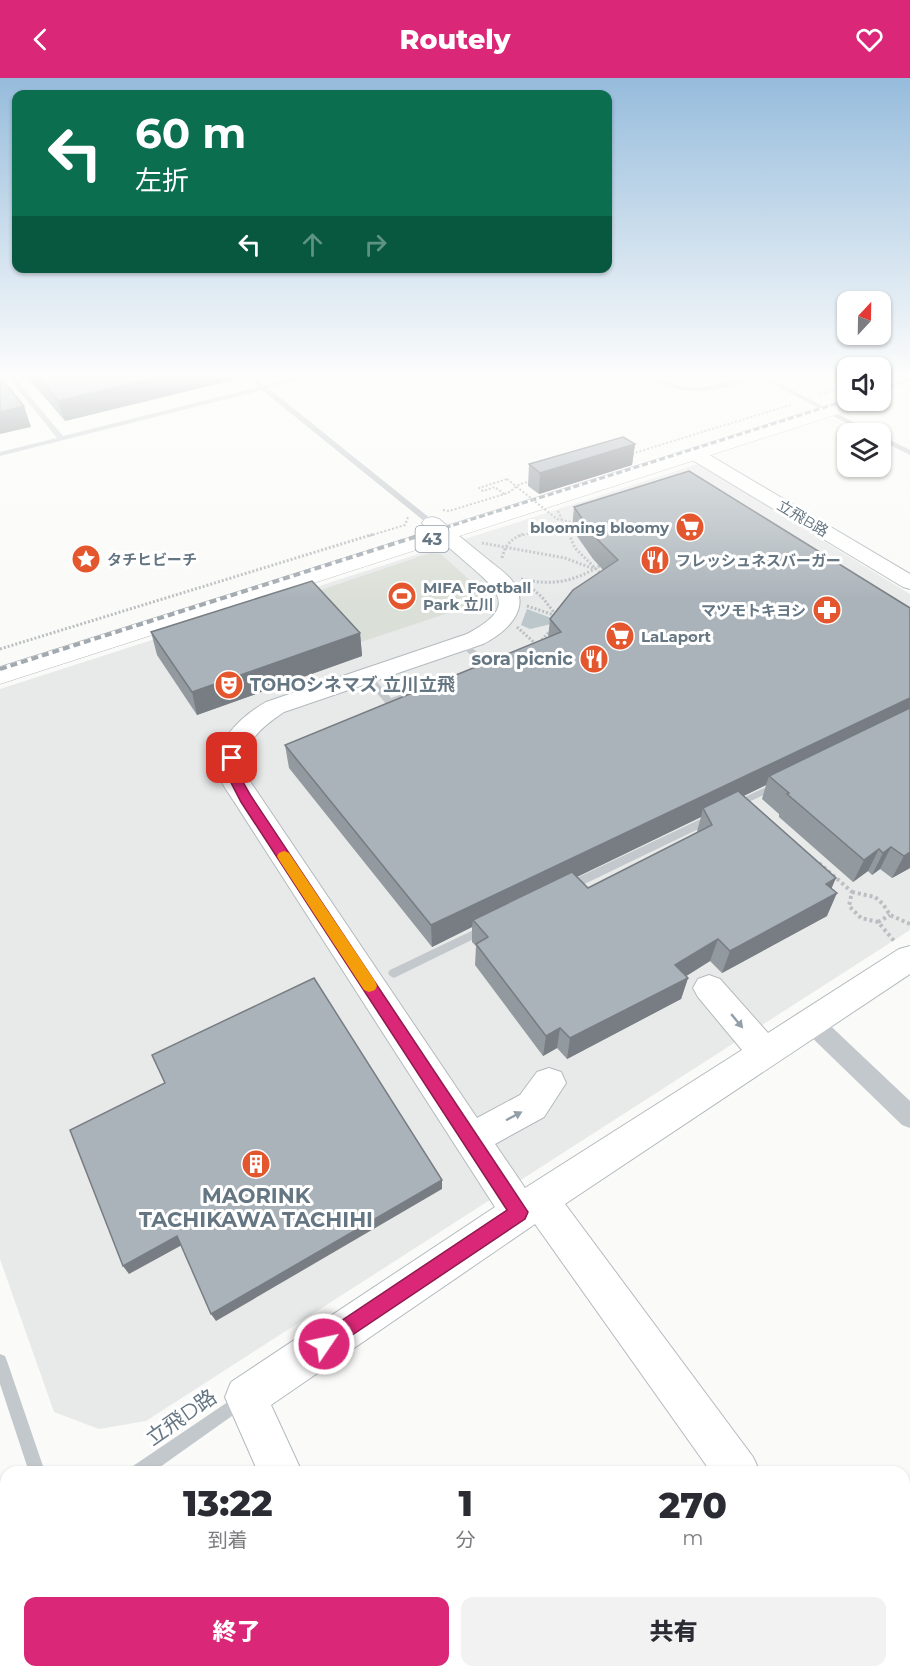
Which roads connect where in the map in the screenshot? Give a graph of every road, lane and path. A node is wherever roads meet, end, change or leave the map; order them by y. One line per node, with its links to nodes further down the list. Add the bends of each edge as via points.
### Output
1 (347, 452): 12 (lane)
2 (639, 452): 6 (path)
3 (667, 452): 12 (main road, 43)
4 (701, 452): 5 (main road, 43)
5 (695, 454): 12 (main road, 43); 25 (street, 立飛B路)
6 (620, 455)
7 (539, 478): 8 (path)
8 (504, 494): 12 (path, via 449,511); 13 (path, bridge, via 495,487 483,491 479,488 507,479 557,519)
9 (566, 504): 11 (path)
10 (400, 510): 32 (path, via 408,516 405,525)
11 (541, 513)
12 (440, 523): 33 (street, via 510,594 503,621); 34 (main road, 43); 37 (main road, 43)
13 (579, 523)
14 (579, 531): 16 (path, via 531,532)
15 (477, 541): 16 (path)
16 (506, 546): 17 (path, via 501,556); 19 (path, via 565,558)
17 (504, 562)
18 (602, 565): 19 (path)
19 (595, 569): 20 (path)
20 (588, 573): 22 (path, via 572,582 546,584); 23 (path)
21 (514, 574): 22 (path)
22 (522, 579): 24 (path); 28 (path)
23 (587, 581)
24 (512, 582)
25 (910, 583)
26 (524, 605): 28 (path)
27 (520, 616): 30 (path)
28 (556, 616): 29 (path)
29 (559, 622)
30 (517, 627): 31 (path); 33 (path, via 496,648)
31 (537, 645)
32 (0, 649)
33 (470, 649): 35 (lane, via 488,665); 36 (street)
34 (0, 659)
35 (466, 673)
36 (366, 675): 38 (lane, via 389,702); 54 (street, via 275,707 258,717 236,744 232,773)
37 (0, 676)
38 (422, 690)
39 (788, 780): 42 (lane)
40 (817, 861): 41 (path)
41 (852, 892): 43 (path, via 872,893 885,904); 44 (path, via 849,906 861,918)
42 (557, 893)
43 (890, 915): 44 (path); 46 (path)
44 (878, 922): 47 (path)
45 (496, 923): 48 (lane)
46 (910, 924)
47 (900, 948): 50 (street)
48 (394, 973)
49 (709, 988): 51 (street, one-way to 51)
50 (812, 1023): 51 (street); 53 (street)
51 (765, 1053): 55 (street)
52 (549, 1083): 54 (street, one-way to 52, via 532,1106)
53 (910, 1117)
54 (471, 1139): 55 (street)
55 (529, 1206): 57 (street); 61 (street)
56 (0, 1361): 58 (lane)
57 (246, 1397): 59 (lane, 立飛D路); 60 (street)
58 (35, 1466)
59 (148, 1466)
60 (277, 1466)
61 (733, 1466)

